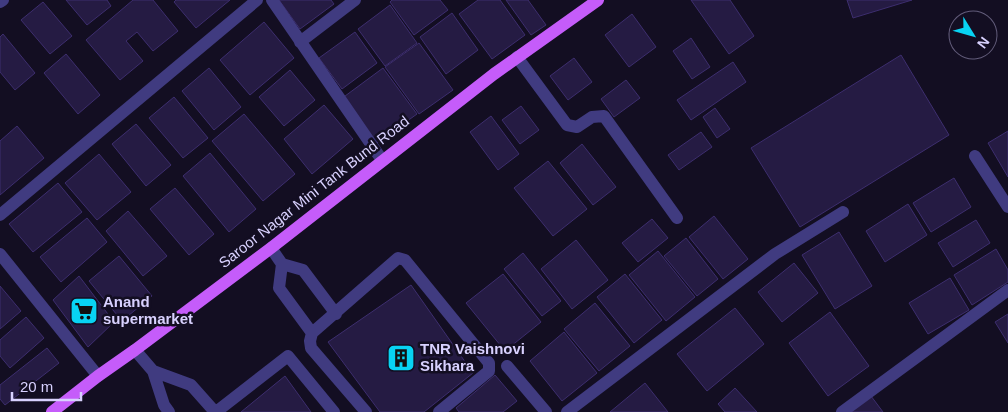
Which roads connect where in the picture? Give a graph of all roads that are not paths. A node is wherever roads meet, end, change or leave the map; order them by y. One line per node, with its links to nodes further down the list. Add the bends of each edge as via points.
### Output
1 (3, 0): 6 (street)
2 (257, 0): 13 (street)
3 (272, 0): 7 (street)
4 (355, 0): 7 (street)
5 (598, 0): 8 (main road, Saroor Nagar Mini Tank Bund Road)
6 (0, 2)
7 (300, 42): 10 (street)
8 (517, 58): 10 (main road, Saroor Nagar Mini Tank Bund Road); 14 (street, via 567,125 577,127 592,117 604,116)
9 (974, 156): 11 (street)
10 (382, 160): 15 (main road, Saroor Nagar Mini Tank Bund Road)
11 (1008, 207)
12 (843, 212): 32 (street, via 775,254)
13 (0, 215)
14 (678, 218)
15 (271, 248): 17 (street); 21 (main road, Saroor Nagar Mini Tank Bund Road)
16 (0, 254): 24 (street)
17 (282, 264): 19 (street, via 303,270); 20 (street, via 278,288)
18 (1008, 290): 33 (street)
19 (336, 314): 20 (street); 30 (street, via 393,261 398,258 405,260 489,363 489,371)
20 (312, 334): 29 (street, via 310,348)
21 (135, 350): 23 (street); 24 (main road, Saroor Nagar Mini Tank Bund Road)
22 (507, 366): 31 (street)
23 (154, 371): 26 (street); 27 (street, via 191,385)
24 (98, 376): 25 (main road, Saroor Nagar Mini Tank Bund Road)
25 (52, 412)
26 (169, 412)
27 (216, 412): 28 (street, via 288,356)
28 (334, 412)
29 (366, 412)
30 (439, 412)
31 (546, 412)
32 (568, 412)
33 (842, 412)

